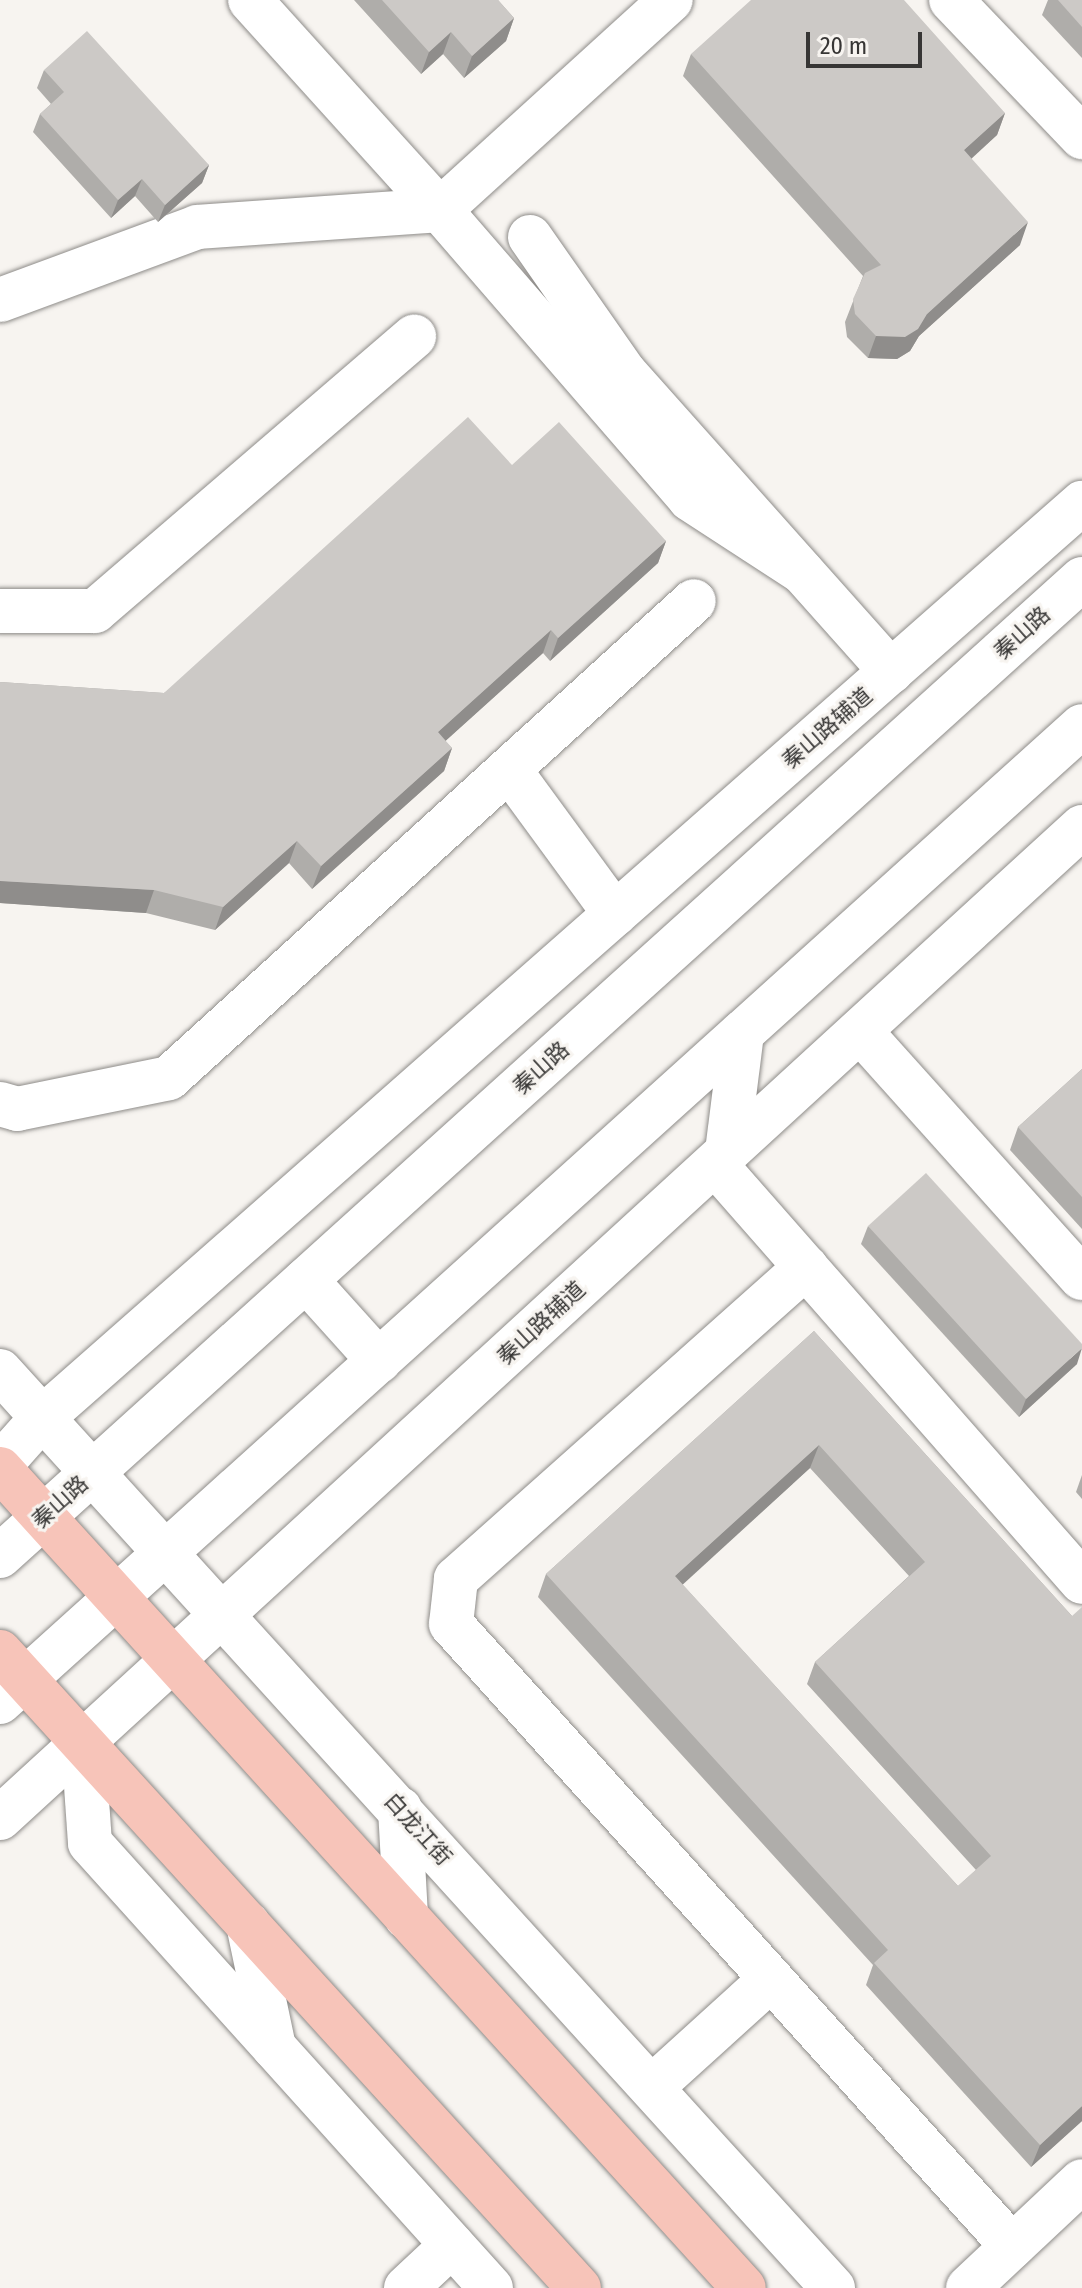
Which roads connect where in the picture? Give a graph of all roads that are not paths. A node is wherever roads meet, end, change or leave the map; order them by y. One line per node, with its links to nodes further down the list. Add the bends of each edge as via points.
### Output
1 (250, 0): 5 (street)
2 (671, 0): 5 (street)
3 (951, 0): 4 (street)
4 (1082, 137)
5 (440, 210): 7 (street, via 197,227); 10 (street, via 690,499)
6 (530, 237): 10 (street, via 625,373)
7 (0, 300)
8 (414, 337): 13 (street, via 95,611)
9 (1082, 503): 14 (street, 秦山路辅道)
10 (802, 572): 14 (street)
11 (1082, 579): 25 (street, 秦山路)
12 (694, 601): 16 (street)
13 (0, 611)
14 (891, 672): 18 (street, 秦山路辅道)
15 (1082, 726): 20 (street)
16 (511, 772): 18 (street); 21 (street, via 169,1078 17,1109)
17 (1082, 827): 19 (street, 秦山路辅道)
18 (615, 914): 28 (street, 秦山路辅道)
19 (860, 1031): 22 (street, 秦山路辅道); 24 (street)
20 (742, 1033): 22 (street); 26 (street)
21 (0, 1104)
22 (721, 1158): 23 (street); 36 (street, 秦山路辅道)
23 (806, 1267): 34 (street); 44 (street, via 456,1579 451,1624)
24 (1082, 1278)
25 (306, 1280): 26 (street); 30 (street, 秦山路)
26 (379, 1361): 32 (street)
27 (0, 1371): 28 (street, 白龙江街)
28 (41, 1419): 29 (street, 秦山路辅道); 30 (street, 白龙江街)
29 (0, 1467): 31 (main road)
30 (95, 1471): 31 (street, 秦山路); 32 (street, 白龙江街)
31 (43, 1517): 33 (street, 秦山路); 35 (main road)
32 (167, 1552): 35 (street); 36 (street, 白龙江街)
33 (0, 1556)
34 (1082, 1582)
35 (116, 1598): 37 (main road); 38 (street)
36 (224, 1614): 37 (street, 秦山路辅道); 40 (street, 白龙江街)
37 (173, 1660): 39 (street, 秦山路辅道); 42 (main road)
38 (8, 1678): 39 (main road)
39 (83, 1743): 41 (street, 秦山路辅道); 43 (main road); 45 (street, via 90,1843)
40 (400, 1809): 42 (street); 46 (street, 白龙江街)
41 (0, 1818)
42 (406, 1917): 53 (main road)
43 (248, 1924): 45 (street); 52 (main road)
44 (771, 1979): 46 (street); 49 (street)
45 (274, 2047): 48 (street)
46 (652, 2087): 54 (street, 白龙江街)
47 (1082, 2181): 49 (street)
48 (452, 2245): 50 (street); 51 (street)
49 (1012, 2246): 55 (street)
50 (406, 2288)
51 (491, 2288)
52 (579, 2288)
53 (744, 2288)
54 (833, 2288)
55 (968, 2288)

